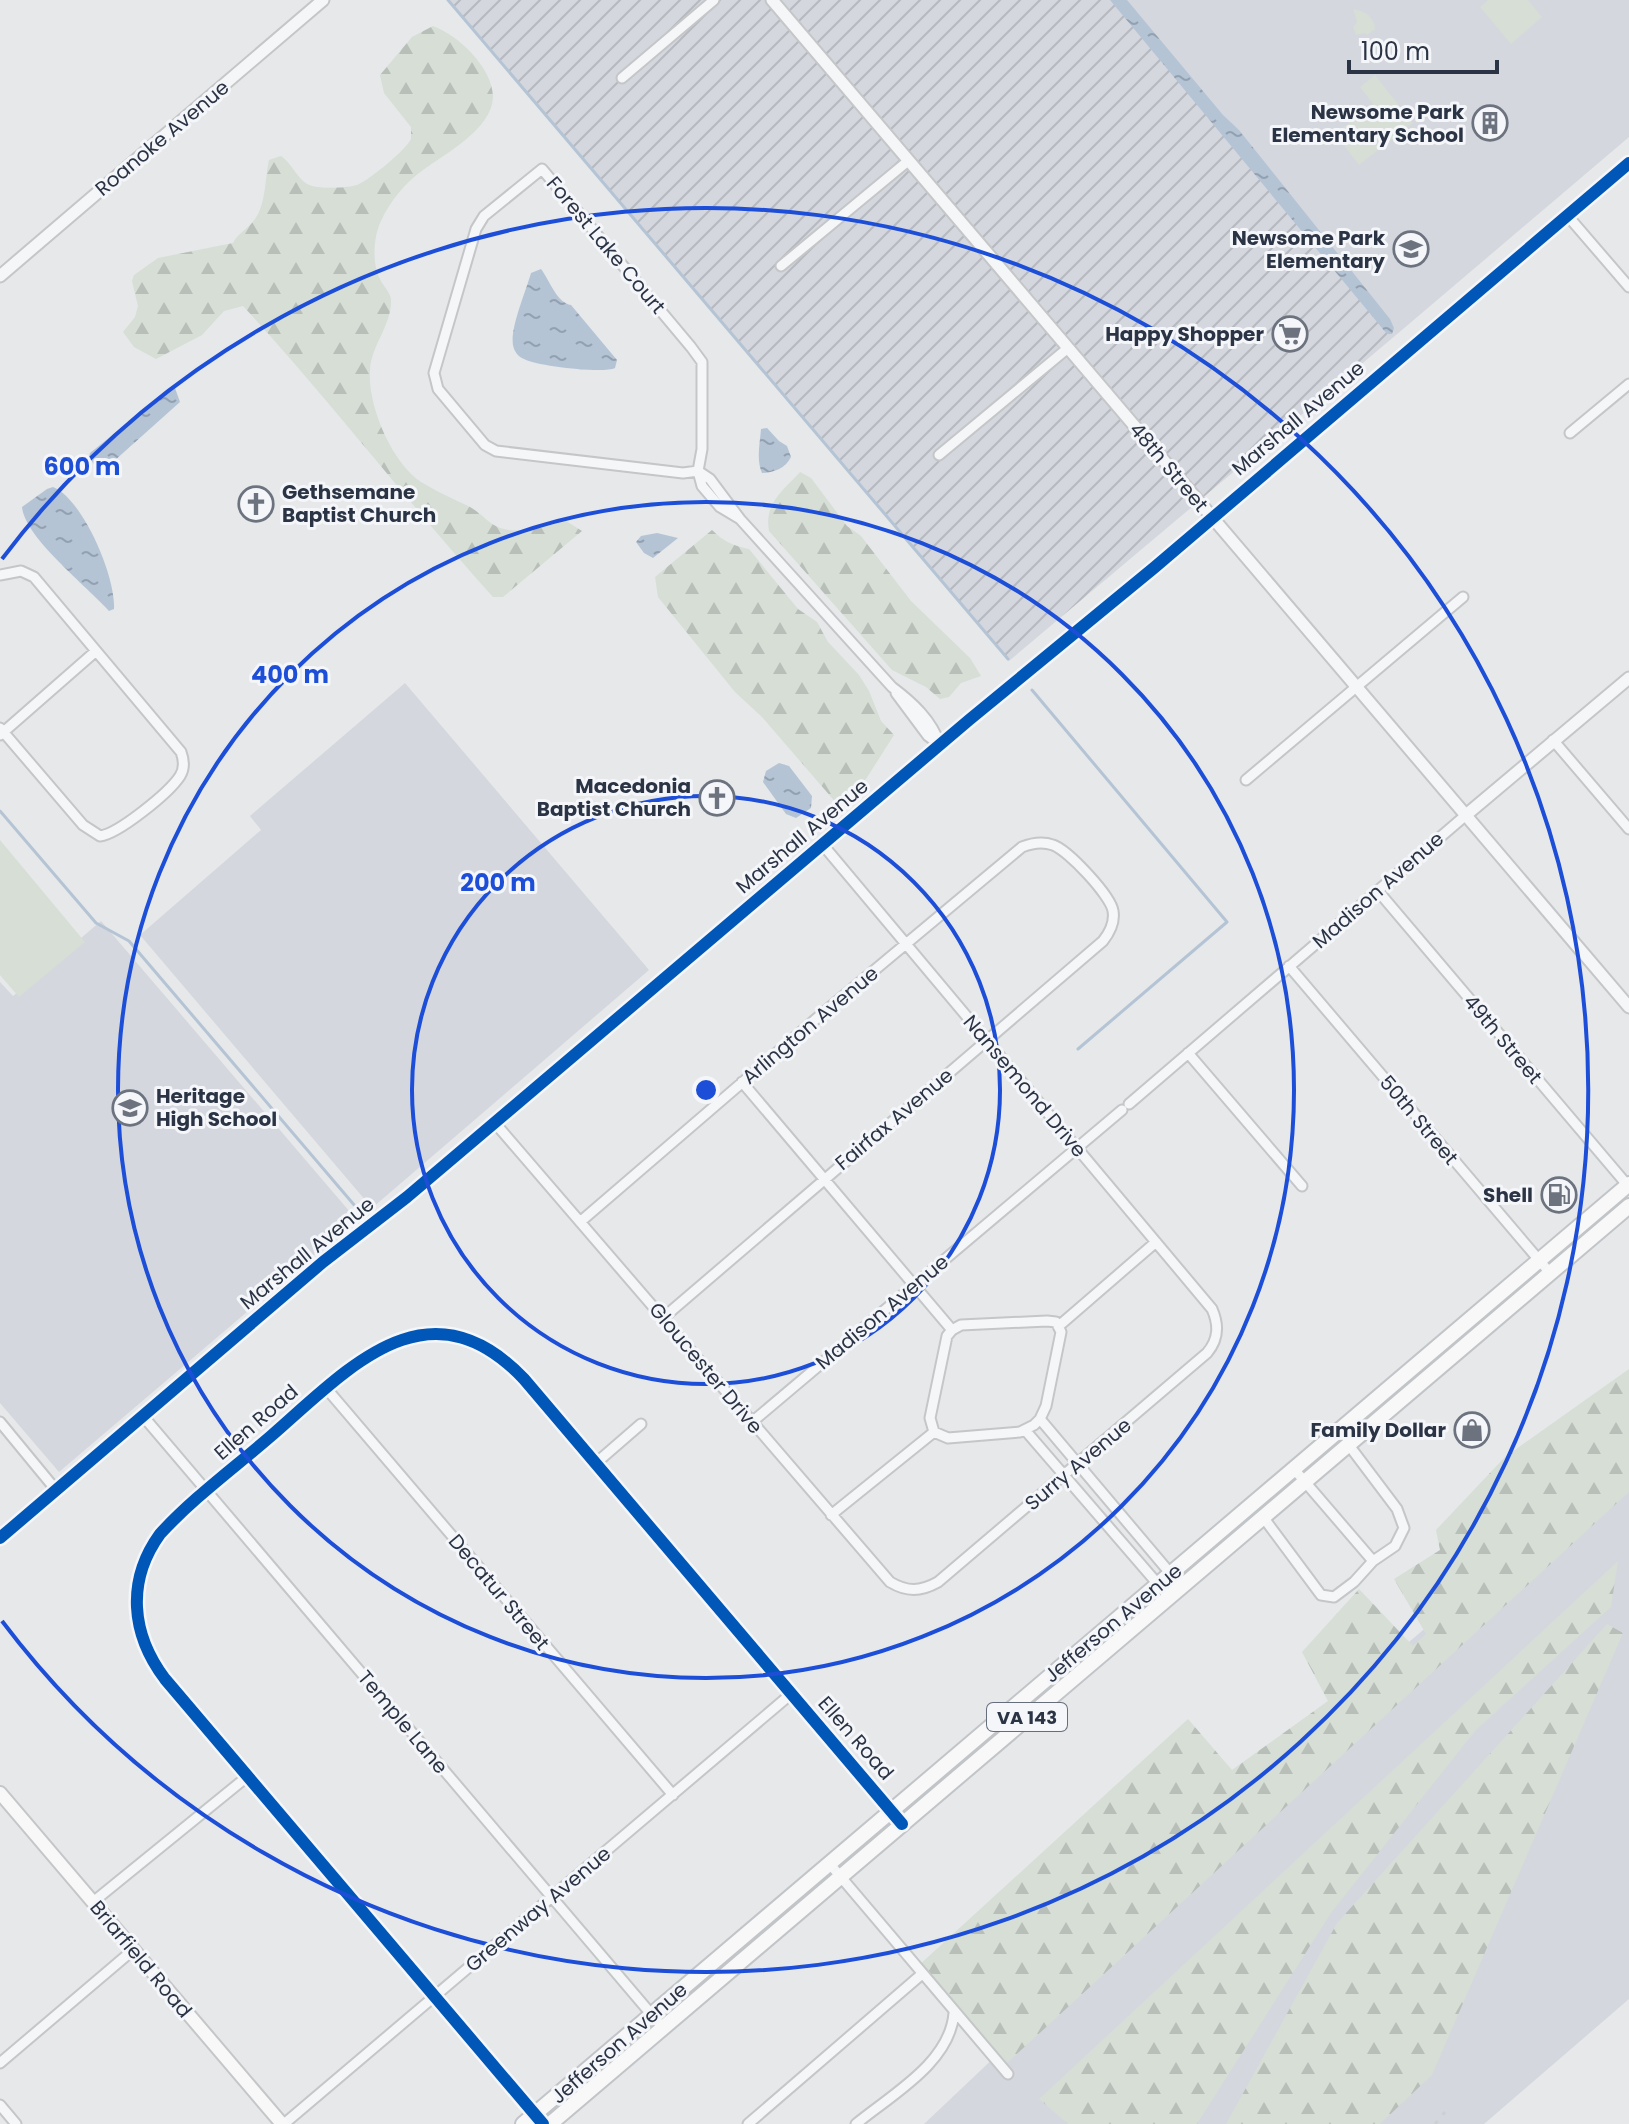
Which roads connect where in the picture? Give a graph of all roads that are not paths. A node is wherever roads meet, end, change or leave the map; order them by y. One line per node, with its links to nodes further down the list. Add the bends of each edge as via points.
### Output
1 (323, 0): 9 (street, Roanoke Avenue)
2 (714, 0): 4 (street)
3 (772, 0): 5 (street, 48th Street)
4 (622, 78)
5 (908, 161): 8 (street); 11 (street, 48th Street)
6 (1629, 163): 7 (street, Marshall Avenue)
7 (1567, 215): 10 (street); 16 (street, Marshall Avenue)
8 (781, 266)
9 (0, 276)
10 (1629, 287)
11 (1068, 348): 14 (street); 16 (street, 48th Street)
12 (1629, 384): 13 (street)
13 (1570, 433)
14 (939, 455)
15 (698, 471): 15 (street, Forest Lake Court, via 496,451 438,389 434,373 476,229 484,216 542,169 702,362); 24 (street, via 935,729)
16 (1212, 517): 21 (street, 48th Street); 24 (street, Marshall Avenue)
17 (0, 575): 19 (street, via 21,571 34,577)
18 (1463, 597): 21 (street)
19 (96, 651): 22 (street); 22 (street, via 181,752 184,766 168,788 114,832 100,836 83,825)
20 (1629, 678): 23 (street, Madison Avenue)
21 (1357, 688): 25 (street); 26 (street, 48th Street)
22 (1, 731)
23 (1553, 740): 26 (street, Madison Avenue); 27 (street)
24 (940, 745): 28 (street, Marshall Avenue)
25 (1246, 780)
26 (1466, 815): 29 (street, Madison Avenue); 33 (street, 48th Street)
27 (1629, 829)
28 (823, 845): 31 (street, Nansemond Drive); 37 (street, Marshall Avenue)
29 (1378, 891): 32 (street, Madison Avenue); 40 (street, 49th Street)
30 (1114, 913): 31 (street, Arlington Avenue, via 1065,851 1046,843 1022,847); 34 (street, Fairfax Avenue, via 1103,941)
31 (907, 945): 34 (street, Nansemond Drive); 36 (street, Arlington Avenue)
32 (1289, 966): 35 (street, Madison Avenue); 45 (street, 50th Street)
33 (1629, 1007)
34 (987, 1040): 38 (street, Nansemond Drive); 39 (street, Fairfax Avenue)
35 (1188, 1053): 38 (street, Madison Avenue); 41 (street)
36 (742, 1082): 39 (street); 43 (street, Arlington Avenue)
37 (495, 1123): 43 (street, Gloucester Drive); 53 (street, Marshall Avenue)
38 (1076, 1147): 44 (street, Nansemond Drive); 47 (street, Madison Avenue)
39 (823, 1178): 47 (street); 48 (street, Fairfax Avenue)
40 (1629, 1185): 45 (main road, Jefferson Avenue / VA 143)
41 (1302, 1186)
42 (1629, 1206): 46 (main road, Jefferson Avenue / VA 143)
43 (580, 1222): 48 (street, Gloucester Drive)
44 (1156, 1242): 49 (street); 51 (street, Nansemond Drive, via 1212,1309)
45 (1538, 1260): 46 (street, 50th Street); 63 (main road, Jefferson Avenue / VA 143)
46 (1550, 1273): 60 (main road, Jefferson Avenue / VA 143)
47 (914, 1285): 50 (street); 56 (street, Madison Avenue)
48 (663, 1318): 56 (street, Gloucester Drive)
49 (1060, 1325): 50 (street, via 1047,1321 961,1325); 54 (street)
50 (952, 1330): 59 (street, via 930,1418)
51 (1217, 1333): 62 (street, Surry Avenue, via 1207,1353)
52 (326, 1388): 61 (street, Ellen Road, via 392,1342 421,1335 461,1338 485,1346 514,1367); 67 (street, Ellen Road); 80 (street, Decatur Street)
53 (143, 1416): 66 (street, Marshall Avenue); 67 (street, Temple Lane)
54 (1040, 1419): 58 (street); 62 (street)
55 (0, 1422): 66 (street)
56 (752, 1422): 68 (street, Gloucester Drive)
57 (641, 1424): 61 (street)
58 (1025, 1430): 59 (street, via 948,1438); 64 (street)
59 (934, 1432): 68 (street)
60 (1348, 1444): 65 (main road, Jefferson Avenue / VA 143); 71 (street, via 1397,1509 1404,1528 1395,1546)
61 (596, 1463): 77 (street, Ellen Road)
62 (1078, 1464): 64 (street, Surry Avenue); 72 (street)
63 (1294, 1469): 65 (street); 72 (main road, Jefferson Avenue / VA 143)
64 (1065, 1476): 73 (street); 75 (street, Surry Avenue)
65 (1305, 1482): 69 (main road, Jefferson Avenue / VA 143); 71 (street)
66 (56, 1490): 70 (street, Marshall Avenue)
67 (208, 1491): 78 (street, Ellen Road, via 168,1525 148,1553 137,1587 137,1613 155,1666); 85 (street, Temple Lane)
68 (831, 1515): 75 (street, Gloucester Drive, via 890,1582 910,1590)
69 (1263, 1517): 71 (street, via 1325,1597 1334,1597); 74 (main road, Jefferson Avenue / VA 143)
70 (0, 1538)
71 (1373, 1561)
72 (1170, 1574): 73 (main road, Jefferson Avenue / VA 143); 74 (street)
73 (1158, 1584): 76 (street); 81 (main road, Jefferson Avenue / VA 143)
74 (1181, 1586): 76 (main road, Jefferson Avenue / VA 143)
75 (929, 1587)
76 (1169, 1597): 82 (main road, Jefferson Avenue / VA 143)
77 (791, 1694): 80 (street, Greenway Avenue); 81 (street, Ellen Road)
78 (248, 1776): 86 (street); 89 (street, Ellen Road)
79 (0, 1793): 86 (main road, Briarfield Road)
80 (673, 1795): 85 (street, Greenway Avenue)
81 (891, 1811): 82 (street, Ellen Road); 83 (main road, Jefferson Avenue / VA 143)
82 (902, 1824): 84 (main road, Jefferson Avenue / VA 143)
83 (829, 1863): 84 (street); 91 (main road, Jefferson Avenue / VA 143)
84 (840, 1877): 88 (street); 92 (main road, Jefferson Avenue / VA 143)
85 (552, 1897): 89 (street, Greenway Avenue); 91 (street, Temple Lane)
86 (93, 1902): 87 (main road, Briarfield Road)
87 (133, 1950): 93 (street); 98 (main road, Briarfield Road)
88 (922, 1974): 90 (street); 100 (street)
89 (435, 1996): 96 (street, Ellen Road); 98 (street, Greenway Avenue)
90 (954, 2013): 94 (street); 101 (street, via 951,2031 936,2056)
91 (651, 2015): 92 (street, Temple Lane); 96 (main road, Jefferson Avenue / VA 143)
92 (663, 2028): 99 (main road, Jefferson Avenue / VA 143)
93 (0, 2063)
94 (1008, 2074)
95 (0, 2105): 97 (street)
96 (534, 2121)
97 (16, 2124)
98 (283, 2124)
99 (550, 2124)
100 (748, 2124)
101 (856, 2124)

